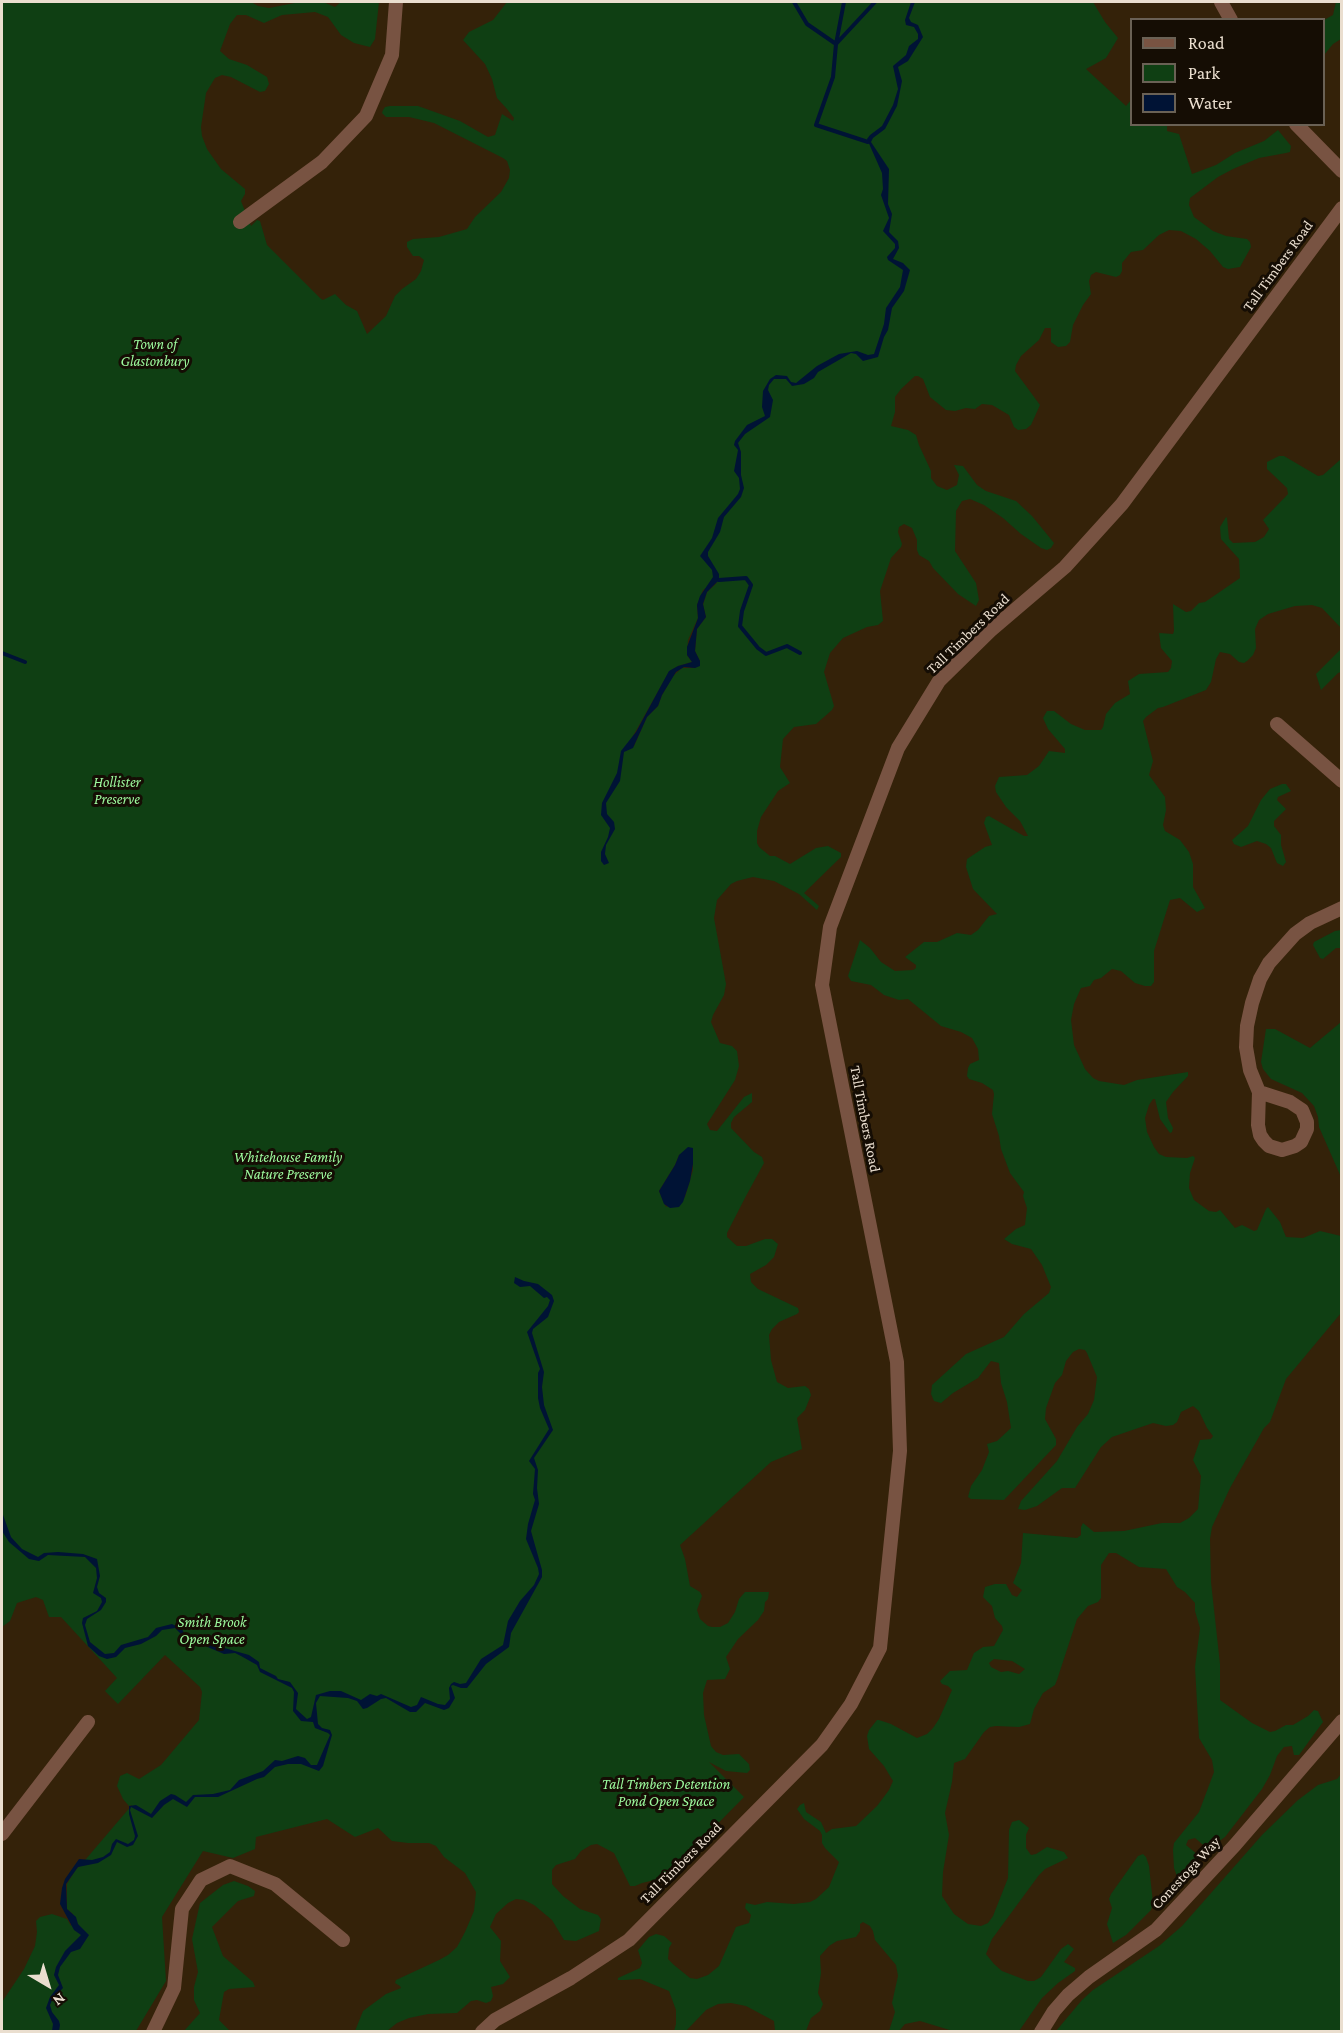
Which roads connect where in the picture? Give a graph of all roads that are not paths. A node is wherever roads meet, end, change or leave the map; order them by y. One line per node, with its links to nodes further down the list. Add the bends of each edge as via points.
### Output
1 (396, 2): 7 (street, via 392,55 366,116 322,162)
2 (1221, 2): 3 (street)
3 (1230, 18)
4 (1298, 126): 5 (street)
5 (1341, 171)
6 (1341, 208): 17 (street, Tall Timbers Road, via 1122,504 1065,567 939,681 898,748 830,927 822,985 897,1362 900,1451 880,1648 851,1704 822,1744 628,1940)
7 (240, 222)
8 (1277, 724): 9 (street)
9 (1341, 781)
10 (1341, 908): 11 (street, via 1310,922 1295,934 1269,963 1260,980 1252,1002 1246,1047)
11 (1259, 1092): 11 (street, via 1258,1125 1264,1141 1282,1150 1301,1142 1307,1129 1302,1110)
12 (1341, 1721): 18 (street, Conestoga Way, via 1156,1930 1068,1995)
13 (88, 1722): 14 (street)
14 (2, 1834)
15 (343, 1940): 16 (street, via 275,1884 230,1866 201,1880 182,1909 174,1988)
16 (153, 2031)
17 (482, 2031)
18 (1041, 2031)

